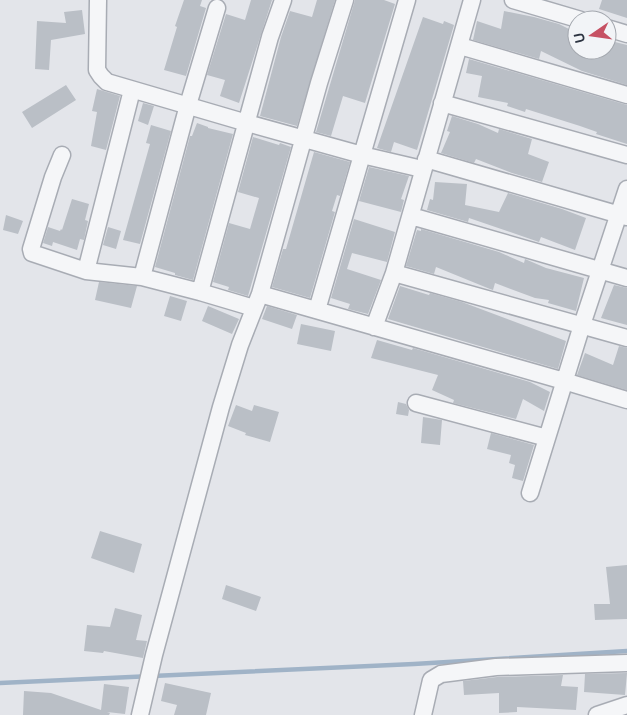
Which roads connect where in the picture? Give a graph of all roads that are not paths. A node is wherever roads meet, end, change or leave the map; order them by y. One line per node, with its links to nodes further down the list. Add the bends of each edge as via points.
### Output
1 (98, 0): 10 (street, via 97,70 107,82)
2 (283, 0): 14 (street)
3 (345, 0): 15 (street)
4 (407, 0): 17 (street)
5 (472, 0): 9 (street)
6 (513, 0): 8 (street)
7 (217, 8): 13 (street)
8 (567, 16)
9 (460, 46): 11 (street); 12 (street)
10 (132, 90): 13 (street); 24 (street)
11 (627, 95)
12 (442, 102): 18 (street); 19 (street)
13 (188, 105): 14 (street); 26 (street)
14 (247, 123): 15 (street); 28 (street)
15 (304, 138): 17 (street); 29 (street)
16 (62, 155): 24 (street, via 31,251 34,255)
17 (362, 155): 19 (street); 30 (street)
18 (627, 155)
19 (424, 164): 21 (street); 22 (street)
20 (627, 189): 22 (street)
21 (410, 216): 23 (street); 25 (street)
22 (623, 216): 23 (street)
23 (599, 270): 27 (street); 32 (street)
24 (86, 271): 26 (street)
25 (394, 273): 31 (street); 32 (street)
26 (142, 277): 28 (street)
27 (627, 278)
28 (200, 292): 29 (street)
29 (257, 301): 30 (street); 41 (street, via 231,375)
30 (317, 310): 31 (street)
31 (374, 326): 34 (street)
32 (582, 326): 33 (street); 34 (street)
33 (627, 338)
34 (564, 381): 35 (street); 37 (street)
35 (627, 400)
36 (416, 403): 37 (street)
37 (547, 438): 38 (street)
38 (530, 493)
39 (627, 662): 42 (street, via 496,667 441,674 431,680)
40 (627, 705): 43 (street)
41 (140, 715)
42 (423, 715)
43 (597, 715)

